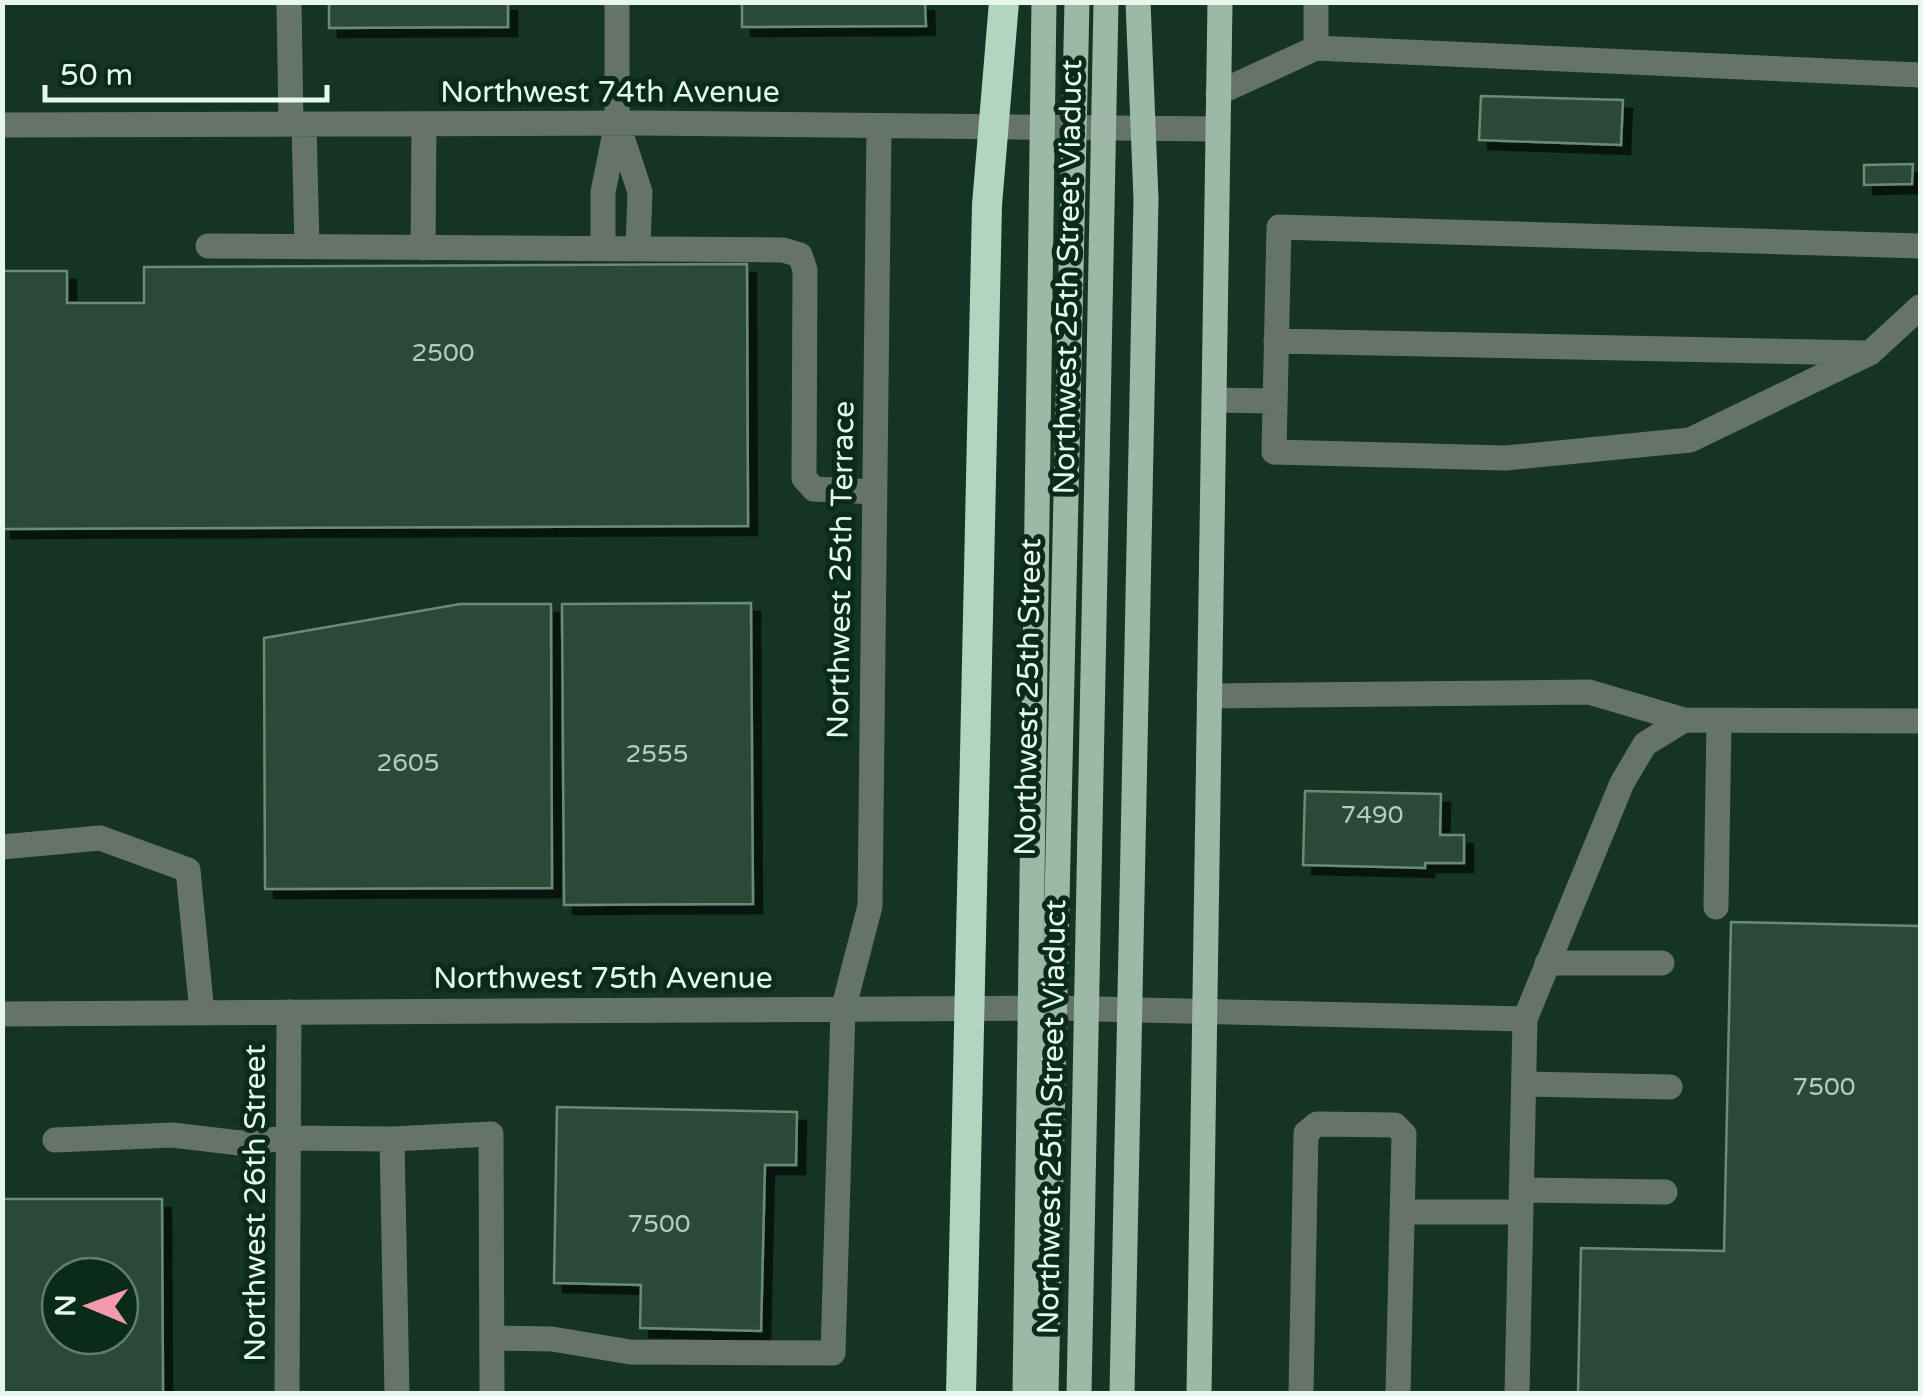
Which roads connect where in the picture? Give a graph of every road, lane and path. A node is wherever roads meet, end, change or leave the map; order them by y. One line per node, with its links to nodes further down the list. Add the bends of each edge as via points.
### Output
1 (289, 2): 14 (street)
2 (617, 2): 13 (street)
3 (1004, 2): 59 (highway, bridge, via 987,205)
4 (1044, 2): 60 (main road, Northwest 25th Street Viaduct, bridge)
5 (1076, 2): 18 (main road, Northwest 25th Street)
6 (1106, 2): 62 (main road, Northwest 25th Street Viaduct, bridge)
7 (1138, 2): 63 (main road, bridge, via 1146,199)
8 (1220, 2): 12 (main road)
9 (1316, 2): 10 (street)
10 (1316, 48): 11 (street); 12 (street)
11 (1920, 75)
12 (1218, 93): 19 (main road)
13 (617, 123): 15 (street, Northwest 74th Avenue); 17 (street, Northwest 74th Avenue); 24 (street); 25 (street, via 640,192)
14 (297, 124): 15 (street, Northwest 74th Avenue); 16 (street, Northwest 74th Avenue); 22 (street)
15 (424, 124): 23 (street)
16 (2, 125)
17 (879, 128): 18 (street, Northwest 74th Avenue); 31 (street, Northwest 25th Terrace)
18 (1074, 128): 19 (street, Northwest 74th Avenue); 40 (main road, Northwest 25th Street)
19 (1218, 129): 29 (main road)
20 (208, 246): 22 (street)
21 (1920, 246): 27 (street, via 1280,227)
22 (306, 247): 23 (street)
23 (422, 248): 24 (street)
24 (602, 248): 25 (street)
25 (638, 248): 31 (street, via 800,254 804,478 814,488)
26 (1920, 307): 28 (street)
27 (1276, 340): 28 (street); 30 (street)
28 (1870, 353): 30 (street, via 1690,440 1506,458 1274,452)
29 (1214, 400): 30 (street); 32 (main road)
30 (1274, 401)
31 (874, 492): 41 (street, Northwest 25th Terrace, via 870,906)
32 (1209, 696): 33 (street, via 1589,692); 42 (main road)
33 (1684, 720): 34 (street); 39 (street, via 1646,744 1622,783)
34 (1719, 721): 35 (street); 37 (street)
35 (1920, 721)
36 (2, 847): 44 (street, via 100,838 188,870)
37 (1716, 907)
38 (1662, 962): 39 (street)
39 (1547, 964): 46 (street)
40 (1054, 1008): 41 (street, Northwest 75th Avenue); 42 (street, Northwest 75th Avenue); 61 (main road, Northwest 25th Street)
41 (842, 1010): 43 (street, Northwest 75th Avenue); 55 (street, Northwest 25th Terrace, via 833,1353 630,1352)
42 (1204, 1010): 46 (street, Northwest 75th Avenue); 64 (main road)
43 (289, 1012): 44 (street, Northwest 75th Avenue); 49 (street, Northwest 26th Street)
44 (202, 1013): 45 (street, Northwest 75th Avenue)
45 (2, 1014)
46 (1525, 1019): 47 (street)
47 (1524, 1084): 48 (street); 53 (street)
48 (1670, 1087)
49 (288, 1138): 50 (street); 51 (street); 56 (street, Northwest 26th Street)
50 (392, 1139): 55 (street, via 491,1134); 57 (street)
51 (54, 1140)
52 (1665, 1192): 53 (street)
53 (1521, 1201): 54 (street); 67 (street)
54 (1402, 1212): 65 (street, via 1404,1134 1395,1126 1317,1124 1306,1133); 66 (street)
55 (494, 1338): 58 (street)
56 (286, 1394)
57 (396, 1394)
58 (492, 1394)
59 (961, 1394)
60 (1025, 1394)
61 (1046, 1394)
62 (1079, 1394)
63 (1122, 1394)
64 (1199, 1394)
65 (1300, 1394)
66 (1398, 1394)
67 (1517, 1394)

